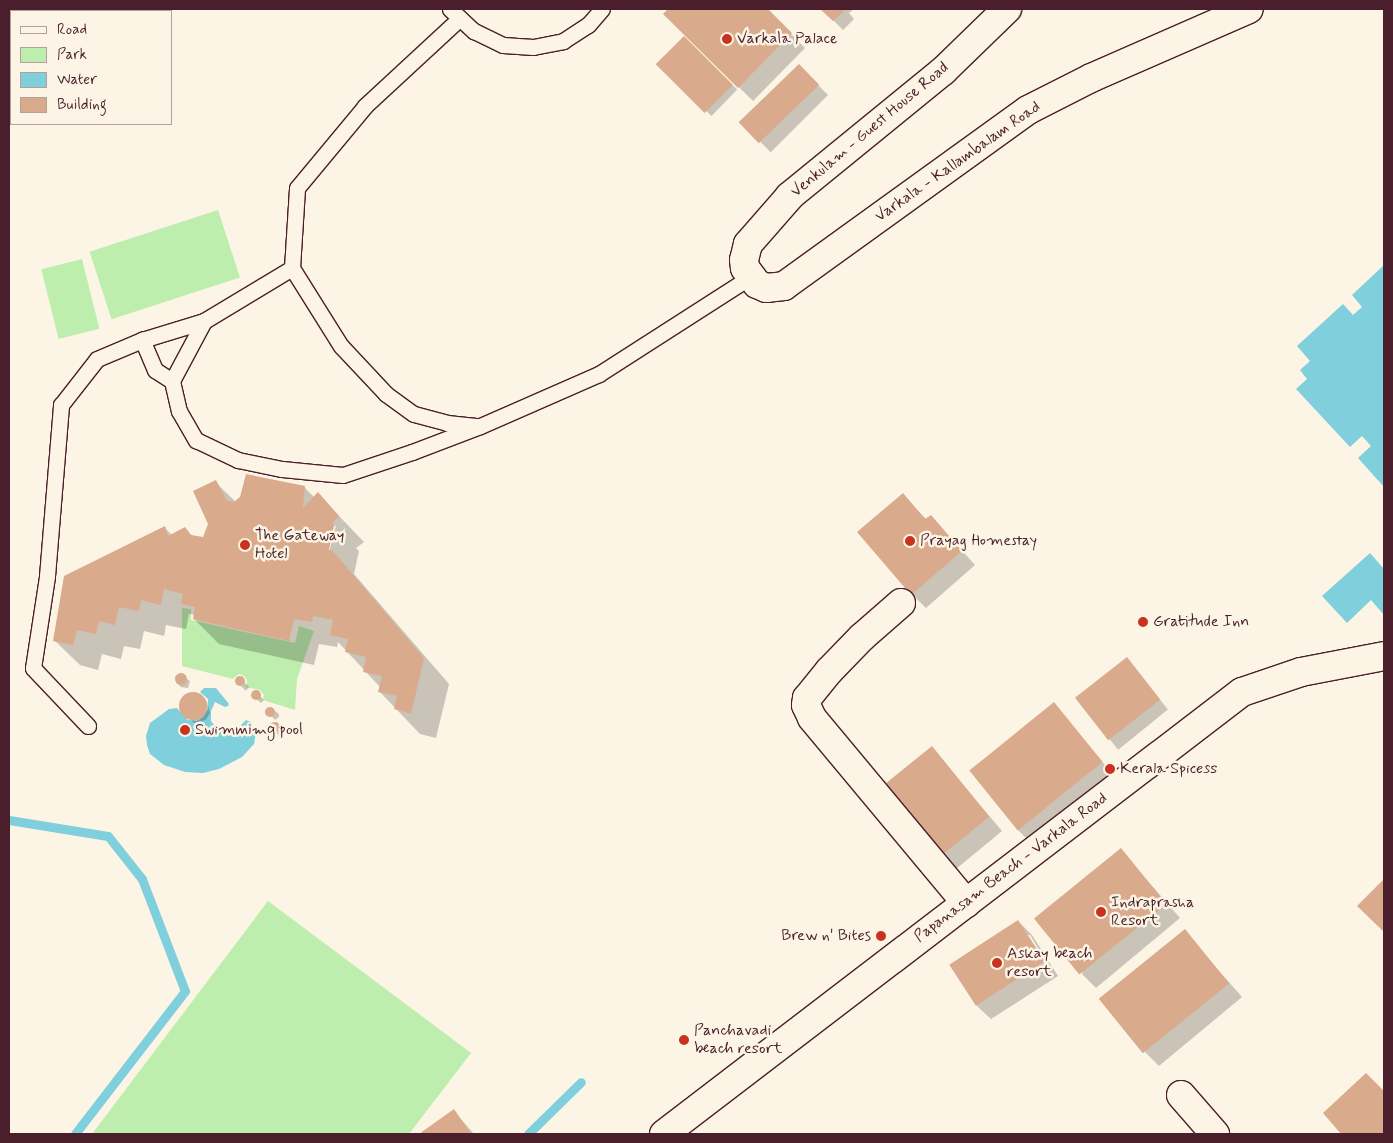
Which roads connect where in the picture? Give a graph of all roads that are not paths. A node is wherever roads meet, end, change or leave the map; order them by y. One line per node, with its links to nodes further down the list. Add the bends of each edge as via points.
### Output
1 (602, 9): 4 (lane, via 588,25 562,40 533,47 503,45 474,31)
2 (1006, 9): 6 (street, Venkulam - Guest House Road, via 943,71 790,196 748,244)
3 (1249, 9): 6 (street, Varkala - Kallambalam Road, via 1091,78 1028,110 784,286 766,288)
4 (455, 13): 5 (lane, via 364,106 297,188)
5 (292, 268): 7 (lane); 10 (lane, via 341,346 386,394 414,414 447,423)
6 (747, 269): 10 (lane, via 599,374)
7 (204, 321): 8 (lane); 9 (lane)
8 (142, 340): 9 (lane, via 155,370); 13 (lane, via 97,359 61,405 47,576 33,668)
9 (172, 381): 10 (lane, via 179,411 196,440 238,460 282,470 343,474)
10 (480, 426)
11 (900, 603): 14 (street, via 829,671 807,698 806,705 812,718)
12 (1384, 656): 14 (street, Papanasam Beach - Varkala Road, via 1301,672 1242,692)
13 (88, 726)
14 (966, 903): 16 (street, Papanasam Beach - Varkala Road)
15 (1181, 1095): 17 (street)
16 (664, 1134)
17 (1215, 1134)

